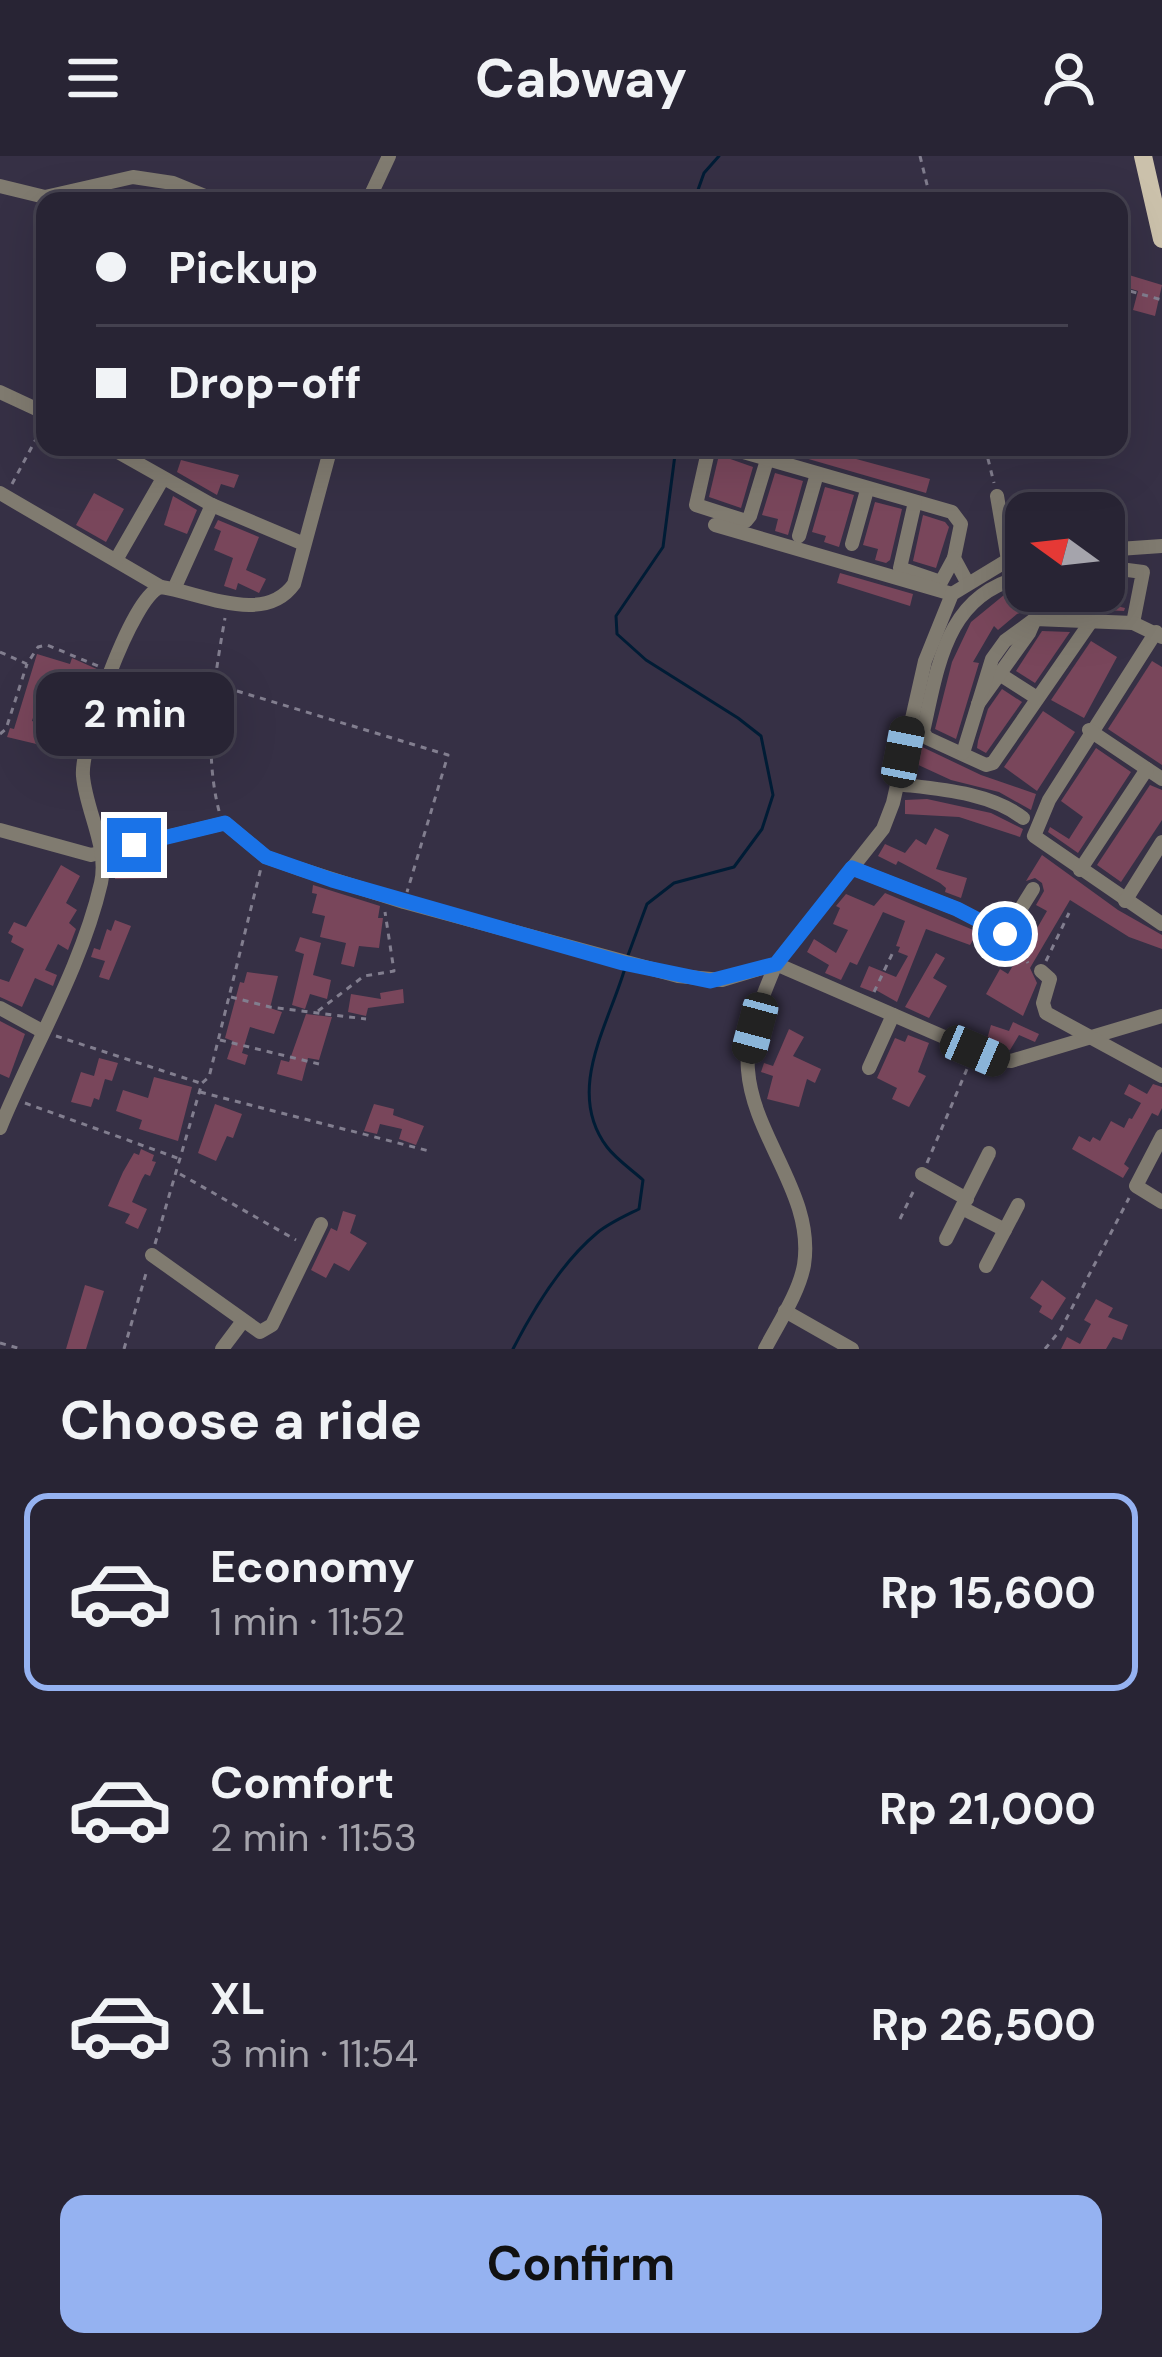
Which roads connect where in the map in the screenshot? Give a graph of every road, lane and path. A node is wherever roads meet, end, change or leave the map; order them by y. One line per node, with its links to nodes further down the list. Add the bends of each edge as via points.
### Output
1 (389, 156): 7 (street)
2 (920, 156): 8 (path)
3 (1143, 156): 10 (main road)
4 (0, 186): 9 (street)
5 (67, 192): 6 (street, via 133,177)
6 (194, 192)
7 (372, 192)
8 (929, 192)
9 (36, 195)
10 (1158, 206): 11 (main road)
11 (1162, 239)
12 (1128, 291): 13 (path)
13 (1162, 300)
14 (0, 392): 15 (street)
15 (36, 409)
16 (36, 438): 26 (path)
17 (123, 456): 24 (street)
18 (328, 456): 32 (street)
19 (707, 456): 22 (street, via 696,505 746,521)
20 (754, 456): 22 (street)
21 (987, 456): 27 (path)
22 (767, 460): 23 (street)
23 (818, 475): 25 (street); 31 (street)
24 (162, 480): 29 (street); 38 (street)
25 (867, 490): 28 (street); 33 (street)
26 (3, 495): 38 (street)
27 (998, 496): 34 (street)
28 (915, 502): 37 (street, via 959,517); 37 (street, via 900,568 941,582)
29 (212, 505): 32 (street); 43 (street)
30 (715, 525): 44 (street)
31 (799, 536)
32 (304, 544): 45 (street, via 294,584 277,602)
33 (852, 544)
34 (1005, 546)
35 (1162, 546): 36 (street)
36 (1125, 549)
37 (954, 558): 41 (street)
38 (116, 560): 43 (street)
39 (1005, 561): 41 (street)
40 (1125, 570): 48 (street, via 1144,572)
41 (967, 582): 44 (street)
42 (1005, 583): 58 (street, via 946,637 923,732)
43 (168, 588): 45 (street); 51 (street, via 148,594)
44 (952, 594): 61 (street, via 925,662)
45 (227, 602): 53 (path)
46 (1035, 619): 47 (street); 52 (street); 55 (street, via 1004,640)
47 (1090, 623): 48 (street); 54 (street)
48 (1150, 630): 56 (street)
49 (0, 652): 50 (path)
50 (27, 664): 51 (path, via 47,645); 57 (path)
51 (111, 671): 66 (street, via 82,773)
52 (1001, 675): 54 (street); 55 (street)
53 (214, 684): 63 (path, via 212,748); 73 (path, via 448,755)
54 (1037, 698): 58 (street, via 993,763)
55 (976, 706): 58 (street)
56 (1089, 730): 59 (street); 69 (street, via 1042,795 1048,800 1034,836)
57 (0, 734)
58 (963, 753)
59 (1147, 769): 60 (street); 69 (street)
60 (1162, 779)
61 (897, 784): 62 (street, via 969,795); 68 (street, via 883,829)
62 (1023, 818)
63 (225, 823): 66 (street); 67 (street)
64 (0, 830): 66 (street)
65 (1162, 842): 72 (street)
66 (101, 852): 87 (street, via 93,912)
67 (266, 857): 71 (street); 80 (path)
68 (852, 868): 76 (street); 78 (street)
69 (1080, 870): 72 (street)
70 (1033, 889): 76 (street)
71 (382, 895): 73 (street); 83 (path, via 395,968 364,976)
72 (1125, 901): 75 (street)
73 (404, 902): 78 (street, via 710,981)
74 (1069, 913): 79 (path)
75 (1162, 924)
76 (1005, 934): 79 (path)
77 (894, 950): 81 (path)
78 (776, 964): 81 (street); 115 (street, via 748,1073 803,1233 804,1265)
79 (1041, 971): 88 (street, via 1050,979 1046,1013)
80 (231, 997): 83 (path); 89 (path)
81 (869, 1005): 84 (street)
82 (0, 1008): 87 (street)
83 (318, 1011): 86 (path)
84 (893, 1016): 90 (street); 92 (street)
85 (1162, 1016): 88 (street)
86 (366, 1018)
87 (42, 1031): 94 (path); 96 (street)
88 (1091, 1038): 90 (street, via 1011,1060); 93 (street)
89 (219, 1040): 91 (path); 94 (path)
90 (975, 1051): 103 (path)
91 (319, 1064)
92 (869, 1068)
93 (1162, 1076)
94 (202, 1083): 95 (path)
95 (200, 1092): 99 (path); 101 (path)
96 (7, 1102): 97 (street); 101 (path)
97 (0, 1128)
98 (1162, 1136): 104 (street)
99 (429, 1151)
100 (989, 1153): 106 (street)
101 (182, 1160): 102 (path)
102 (178, 1172): 112 (path); 113 (path)
103 (922, 1174): 106 (street); 108 (path)
104 (1136, 1186): 105 (street); 123 (path)
105 (1162, 1202)
106 (964, 1203): 110 (street); 111 (street)
107 (1018, 1205): 110 (street)
108 (900, 1219)
109 (321, 1224): 112 (street)
110 (1005, 1230): 114 (street)
111 (946, 1240)
112 (309, 1248): 116 (street, via 272,1324 260,1332)
113 (152, 1255): 116 (street); 119 (path)
114 (986, 1266)
115 (785, 1311): 121 (street); 122 (street)
116 (243, 1322): 120 (street)
117 (0, 1343): 118 (path)
118 (21, 1349)
119 (124, 1349)
120 (222, 1349)
121 (766, 1349)
122 (852, 1349)
123 (1045, 1349)

